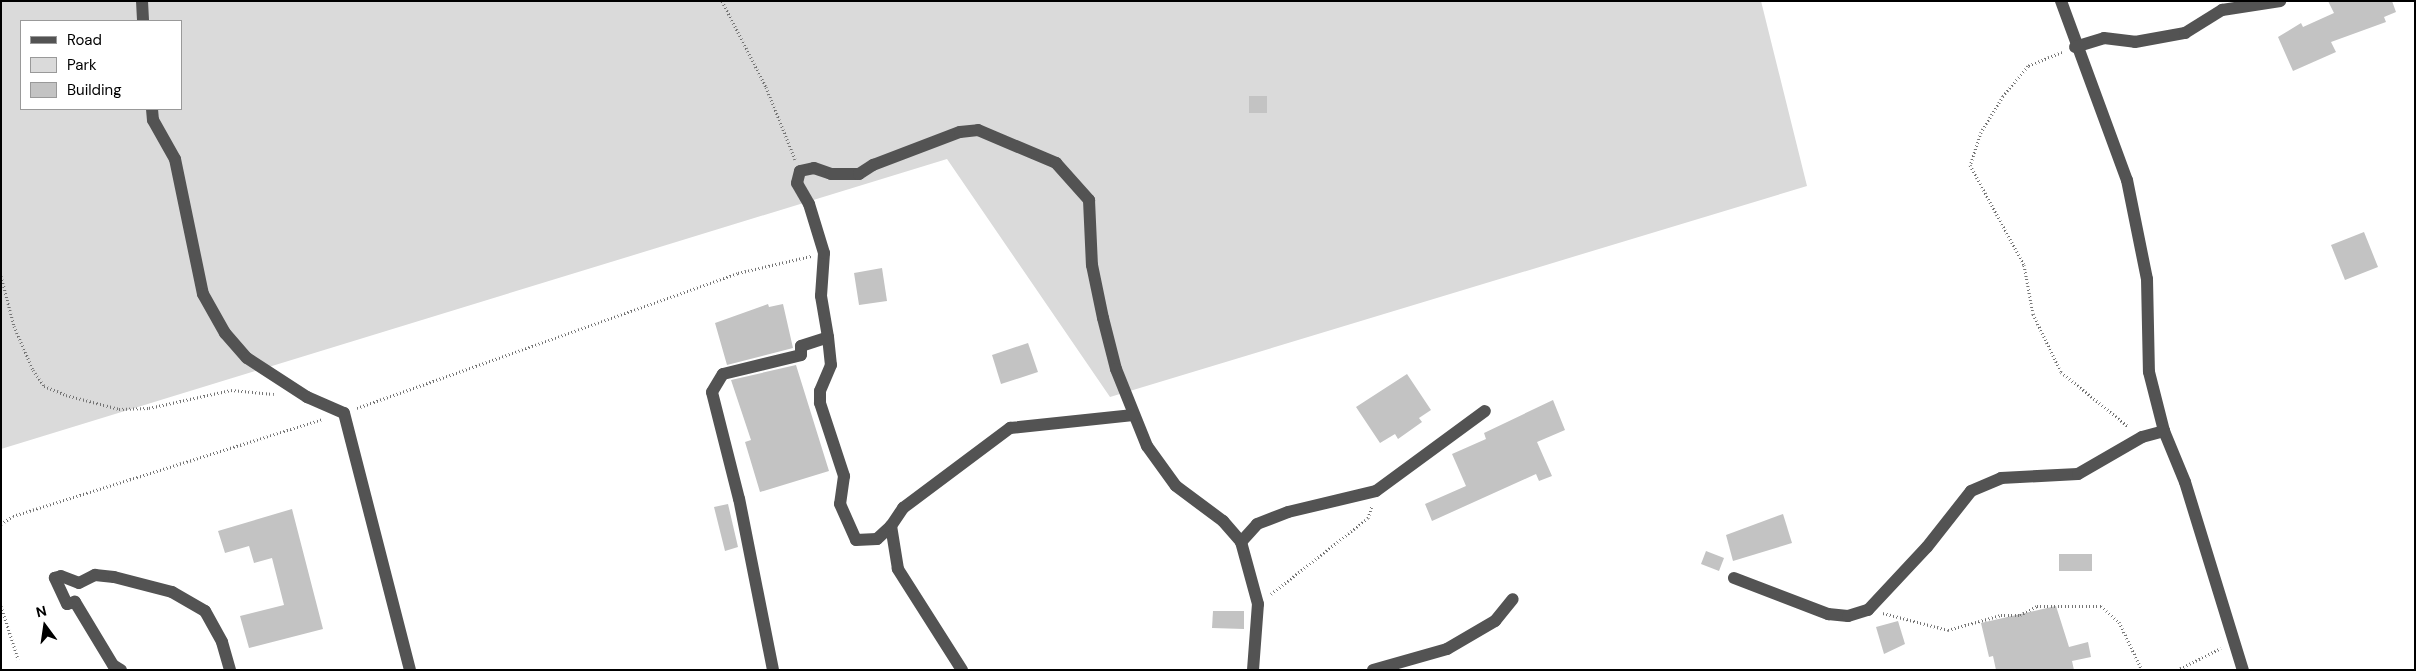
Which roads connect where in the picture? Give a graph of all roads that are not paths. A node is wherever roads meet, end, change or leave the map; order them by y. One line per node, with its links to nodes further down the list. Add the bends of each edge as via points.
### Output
1 (142, 1): 4 (street)
2 (2061, 1): 5 (street)
3 (2280, 1): 5 (street, via 2222,10 2185,33 2135,42 2104,38)
4 (143, 20)
5 (2075, 47): 10 (street, via 2127,180 2147,280 2149,372)
6 (152, 110): 17 (street, via 153,120 175,159 203,294 225,333 248,358 307,397 344,412)
7 (828, 337): 9 (street, via 821,296 824,253 809,204 797,183 800,171 814,168 831,174 859,174 873,165 960,132 978,130 1056,163 1089,200 1092,265 1116,368); 11 (street, via 831,364 820,391 820,403 844,476 840,504 856,540 878,539); 18 (street, via 801,346 801,355 723,374 712,392 739,499)
8 (1485, 411): 12 (street, via 1376,491 1288,512 1257,524)
9 (1133, 415): 11 (street, via 1010,428 903,508); 12 (street, via 1147,446 1176,486 1223,520)
10 (2164, 430): 13 (street, via 2142,437 2078,474 2001,478 1971,491 1927,547 1868,610 1848,616 1828,614); 22 (street, via 2185,482)
11 (890, 526): 19 (street, via 898,569)
12 (1241, 542): 20 (street, via 1258,604)
13 (1734, 578)
14 (1513, 599): 21 (street, via 1495,621 1447,649)
15 (121, 670): 16 (street, via 113,665 75,602 67,604 55,578 61,576 79,583 95,575 114,577 172,592 205,611 222,642)
16 (230, 670)
17 (410, 670)
18 (773, 670)
19 (962, 670)
20 (1253, 670)
21 (1373, 670)
22 (2243, 670)

